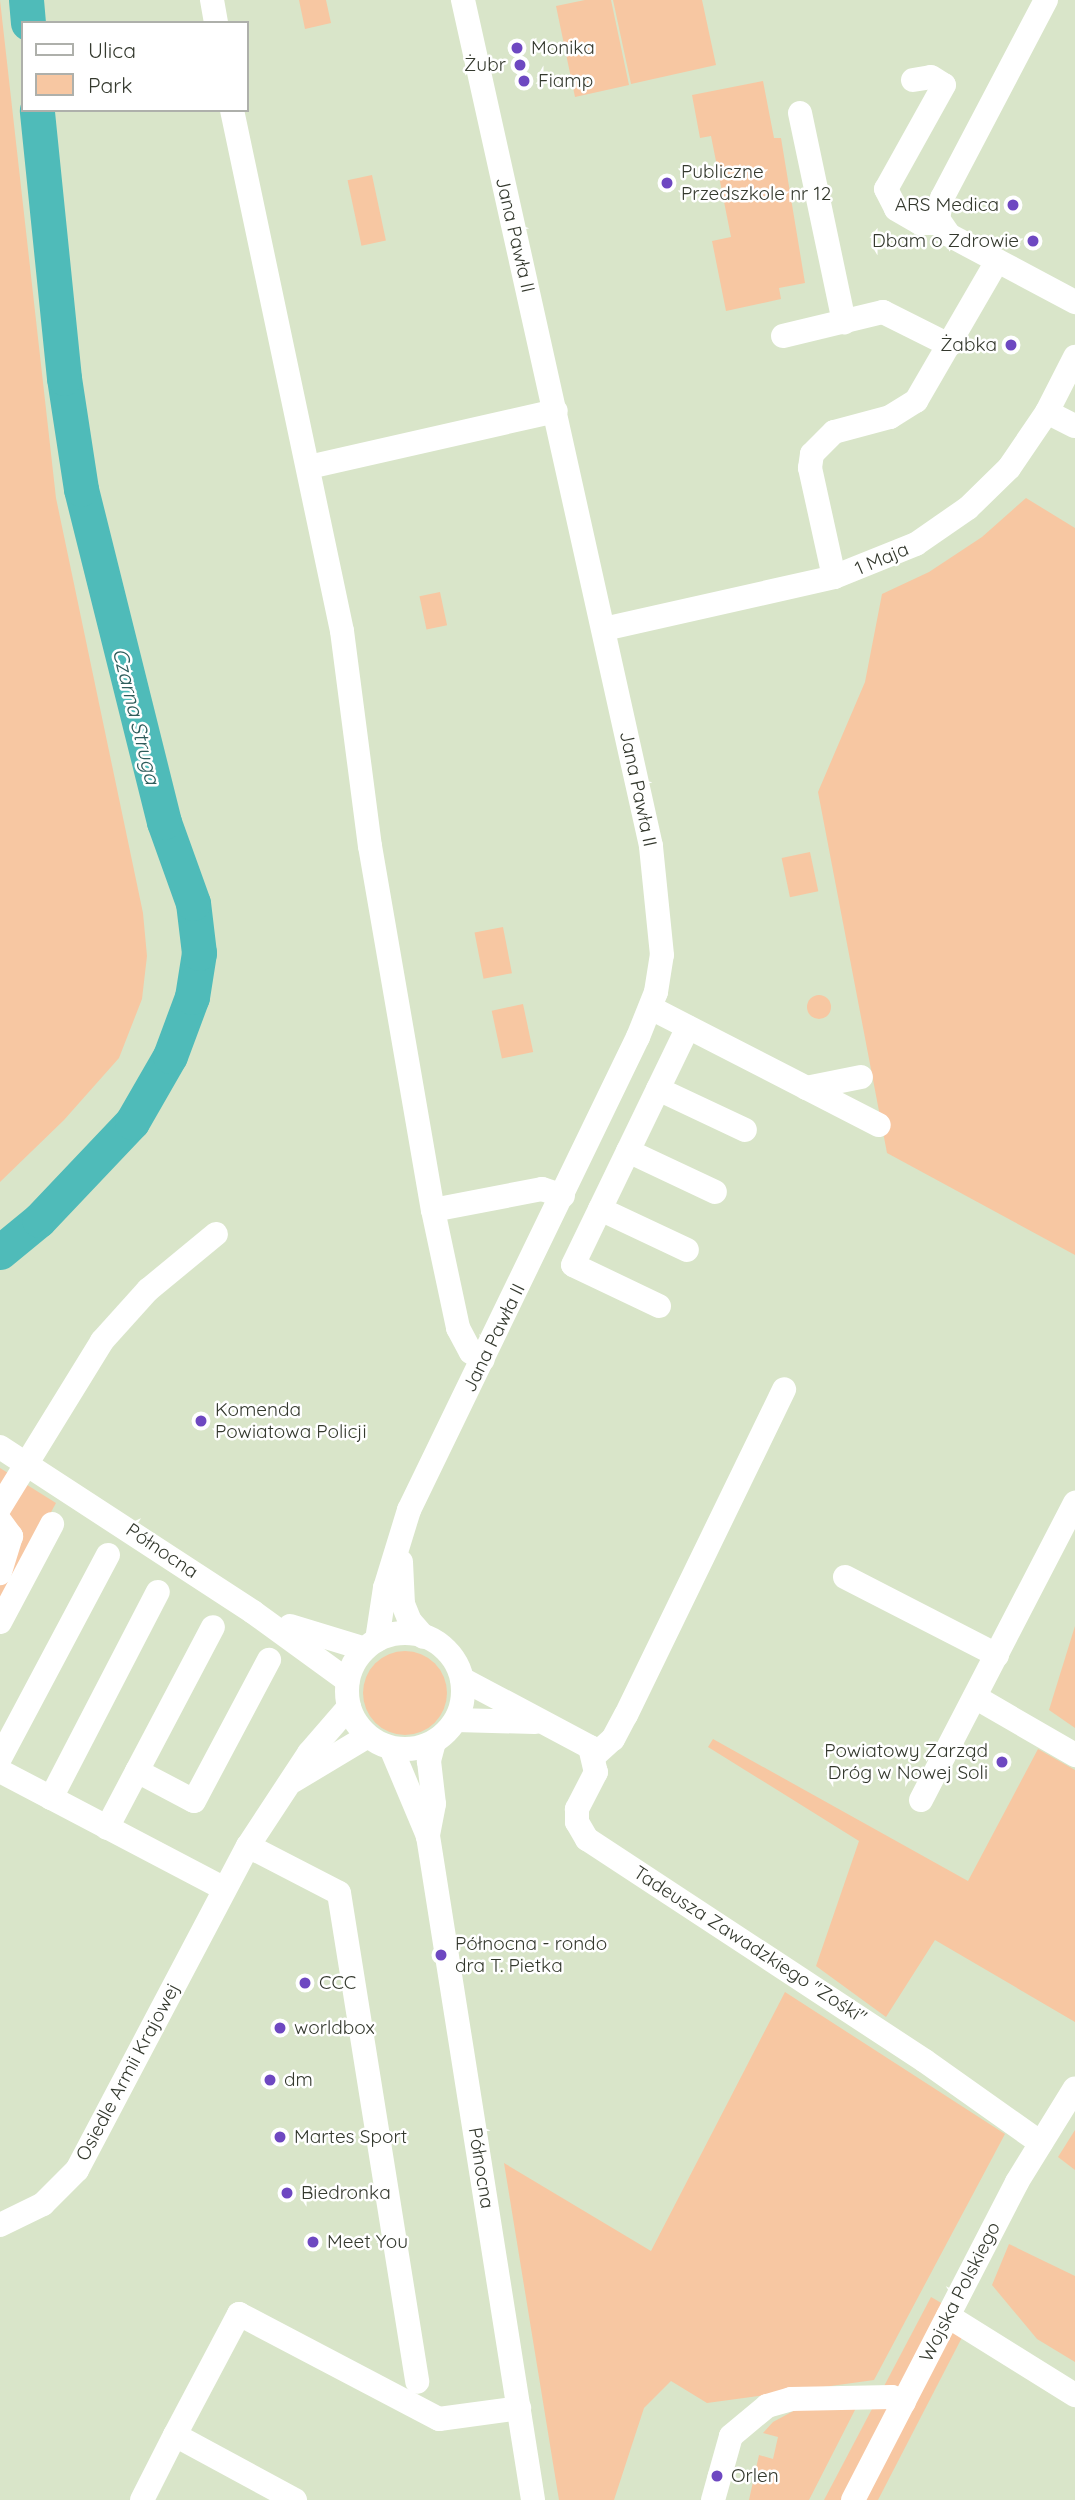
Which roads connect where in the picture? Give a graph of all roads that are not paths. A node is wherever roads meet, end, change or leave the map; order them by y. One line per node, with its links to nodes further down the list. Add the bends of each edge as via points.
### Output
1 (212, 0): 4 (street)
2 (463, 0): 15 (street, Jana Pawła II)
3 (1046, 0): 8 (street, via 942,198)
4 (216, 21)
5 (914, 80): 8 (street, via 931,77 944,85 886,189 896,208 920,223)
6 (232, 112): 18 (street)
7 (800, 113): 11 (street)
8 (940, 223): 9 (street, via 949,235)
9 (997, 261): 10 (street); 13 (street)
10 (1075, 302)
11 (844, 322): 12 (street); 13 (street, via 883,312)
12 (783, 336)
13 (949, 345): 19 (street, via 924,389 905,410 834,432 812,454 810,468)
14 (1075, 358): 16 (street, 1 Maja)
15 (556, 411): 18 (street); 20 (street, Jana Pawła II)
16 (1047, 412): 17 (street); 19 (street, 1 Maja, via 1003,475 952,520 899,553)
17 (1075, 426)
18 (309, 467): 32 (street, via 342,631 370,846)
19 (834, 577): 20 (street, 1 Maja)
20 (604, 629): 21 (street, Jana Pawła II, via 659,890 662,955)
21 (651, 1007): 22 (street); 30 (street, Jana Pawła II)
22 (688, 1027): 24 (street); 25 (street)
23 (861, 1077): 24 (street)
24 (806, 1088): 26 (street)
25 (658, 1089): 27 (street); 28 (street)
26 (879, 1125)
27 (745, 1130)
28 (628, 1151): 29 (street); 31 (street)
29 (715, 1192)
30 (563, 1196): 32 (street, via 542,1189); 36 (street, Jana Pawła II)
31 (600, 1209): 34 (street); 35 (street, via 573,1265)
32 (433, 1210): 36 (street, via 457,1328 471,1352)
33 (216, 1234): 39 (street, via 148,1290 102,1341)
34 (687, 1250)
35 (659, 1306)
36 (483, 1360): 44 (street, Jana Pawła II, via 409,1510)
37 (784, 1389): 65 (street, via 626,1715 613,1739)
38 (0, 1447): 39 (street, Północna)
39 (26, 1463): 41 (street); 49 (street, Północna)
40 (1075, 1503): 54 (street)
41 (0, 1507)
42 (0, 1521): 46 (street, via 10,1536)
43 (52, 1524): 50 (street)
44 (401, 1537): 52 (street, Jana Pawła II, via 403,1604); 53 (street, Jana Pawła II)
45 (108, 1555): 67 (street)
46 (0, 1573)
47 (845, 1577): 54 (street)
48 (158, 1592): 71 (street)
49 (253, 1612): 53 (street, via 322,1639); 57 (street)
50 (0, 1622)
51 (213, 1627): 69 (street)
52 (424, 1637): 53 (street, via 400,1634); 56 (street, via 442,1646)
53 (371, 1644): 57 (street)
54 (997, 1655): 58 (street)
55 (270, 1660): 69 (street, via 194,1801)
56 (462, 1679): 60 (street); 61 (street, via 505,1699)
57 (348, 1681): 59 (street)
58 (975, 1697): 66 (street); 72 (street)
59 (349, 1707): 62 (street); 70 (street, Osiedle Armii Krajowej)
60 (456, 1720): 61 (street); 63 (street)
61 (538, 1723): 65 (street, via 580,1741)
62 (368, 1736): 64 (street); 70 (street, Osiedle Armii Krajowej)
63 (434, 1742): 64 (street, via 406,1750); 74 (street, via 429,1761 434,1804)
64 (391, 1748): 74 (street)
65 (595, 1755): 78 (street, Tadeusza Zawadzkiego "Zośki", via 596,1772 577,1809 577,1822 587,1839 925,2061)
66 (1075, 1755)
67 (0, 1758)
68 (0, 1771): 71 (street)
69 (137, 1771): 73 (street)
70 (290, 1783): 75 (street, Osiedle Armii Krajowej)
71 (51, 1798): 73 (street)
72 (922, 1800)
73 (107, 1828): 76 (street)
74 (428, 1836): 84 (street, Północna)
75 (248, 1846): 76 (street, Osiedle Armii Krajowej); 81 (street, via 339,1893)
76 (223, 1888): 79 (street, Osiedle Armii Krajowej, via 77,2170 43,2204)
77 (1075, 2088): 78 (street, Wojska Polskiego)
78 (1041, 2143): 80 (street, Wojska Polskiego)
79 (0, 2225)
80 (948, 2316): 82 (street); 83 (street, Wojska Polskiego)
81 (417, 2382)
82 (1075, 2395)
83 (904, 2402): 89 (street, via 892,2397 791,2399 767,2406 731,2436); 90 (street, Wojska Polskiego)
84 (519, 2407): 85 (street, via 439,2419 239,2314); 88 (street, Północna)
85 (175, 2435): 86 (street); 87 (street)
86 (142, 2500)
87 (295, 2500)
88 (533, 2500)
89 (713, 2500)
90 (853, 2500)

